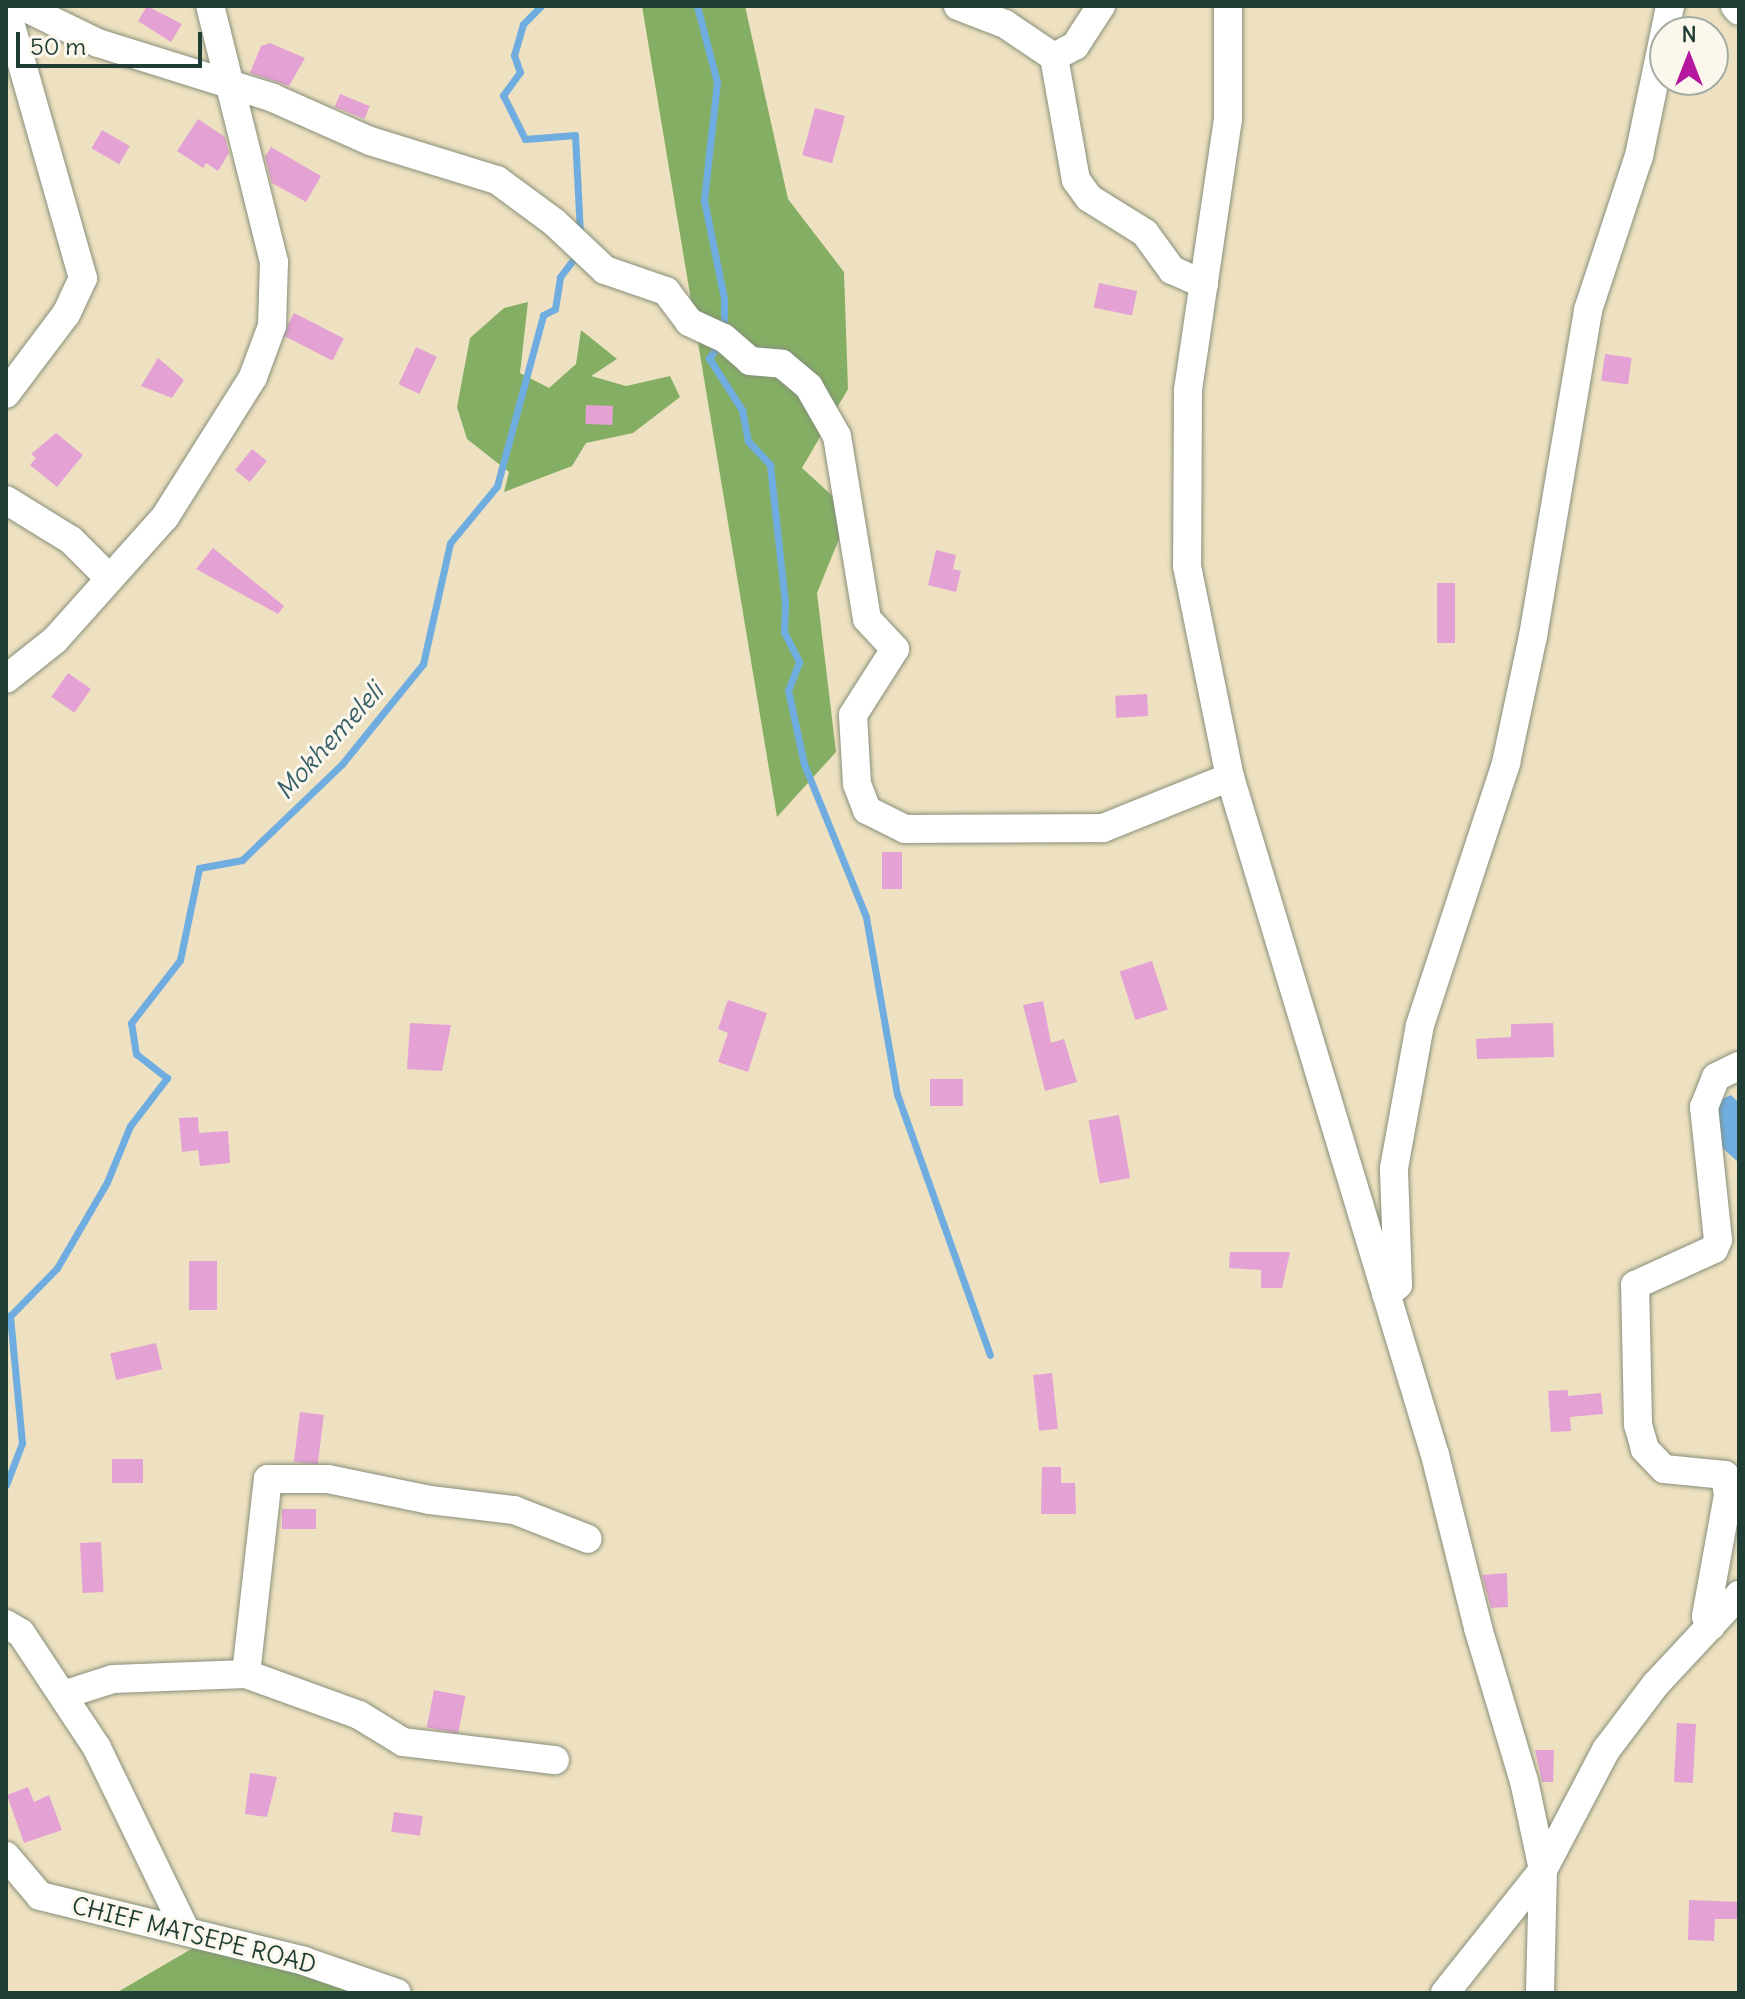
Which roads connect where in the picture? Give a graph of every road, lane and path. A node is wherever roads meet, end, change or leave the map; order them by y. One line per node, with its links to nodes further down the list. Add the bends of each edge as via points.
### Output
1 (22, 6): 9 (street, via 98,43)
2 (210, 6): 9 (street)
3 (958, 6): 8 (street, via 1005,24)
4 (1101, 6): 8 (street, via 1075,46)
5 (1228, 6): 11 (street, via 1228,119)
6 (1670, 6): 18 (street, via 1639,156 1588,310 1506,763 1420,1025 1394,1168 1398,1285)
7 (6, 8): 10 (street)
8 (1054, 57): 11 (street, via 1076,180 1089,198 1145,233 1172,270)
9 (231, 86): 14 (street, via 249,178 274,262 272,326 253,377 165,517); 16 (street, via 334,122 370,141 497,180 554,222 605,270 666,291 689,322 724,338 750,361 782,364 809,387 837,436 867,619 895,649 853,715 857,784 867,810 905,829 1103,828)
10 (20, 106): 12 (street, via 83,278 66,314)
11 (1204, 284): 16 (street, via 1188,391 1187,566)
12 (6, 394)
13 (6, 500): 14 (street, via 71,540)
14 (108, 577): 15 (street, via 55,640)
15 (6, 679)
16 (1230, 777): 18 (street)
17 (1739, 1066): 22 (street, via 1716,1077 1704,1107 1718,1240 1714,1249 1635,1285 1638,1424 1645,1449 1664,1469 1725,1475 1722,1537 1706,1616)
18 (1386, 1294): 27 (street, via 1524,1781)
19 (588, 1539): 23 (street, via 514,1510 328,1479 268,1479)
20 (1739, 1595): 22 (street)
21 (6, 1624): 24 (street, via 21,1633)
22 (1711, 1626): 27 (street, via 1656,1684 1606,1750)
23 (246, 1674): 24 (street, via 113,1679); 25 (street, via 359,1715 403,1742)
24 (63, 1695): 28 (street, via 97,1748)
25 (555, 1760)
26 (6, 1856): 28 (street, CHIEF MATSEPE ROAD, via 40,1896)
27 (1543, 1870): 30 (street); 31 (street)
28 (186, 1931): 29 (street, CHIEF MATSEPE ROAD, via 304,1961)
29 (397, 1993)
30 (1445, 1993)
31 (1540, 1993)

